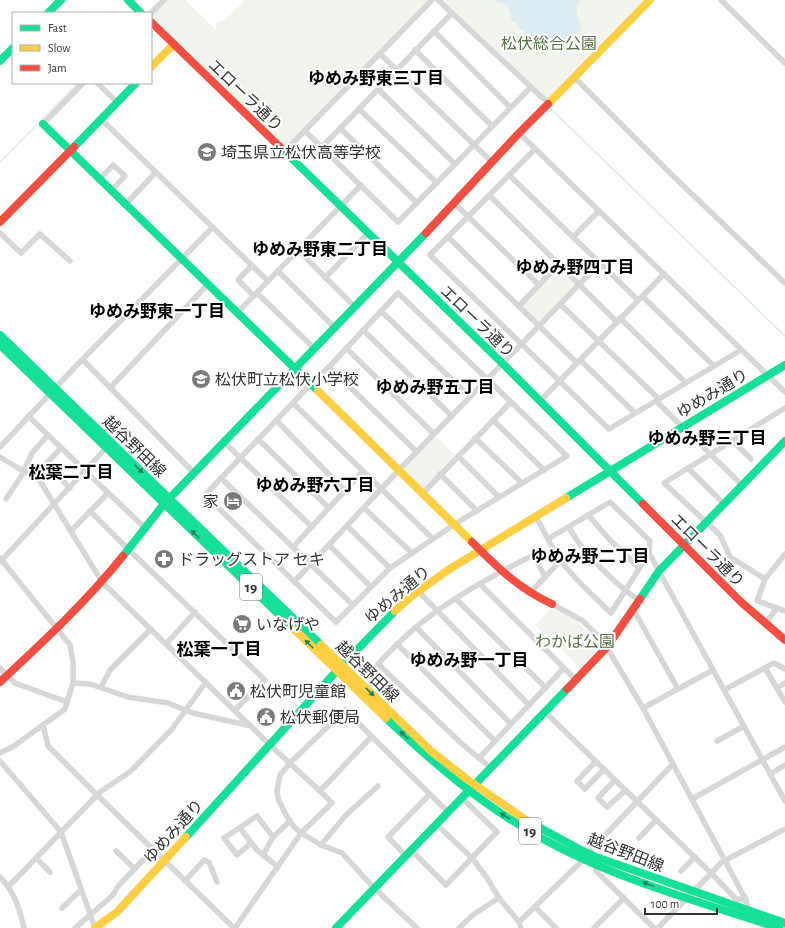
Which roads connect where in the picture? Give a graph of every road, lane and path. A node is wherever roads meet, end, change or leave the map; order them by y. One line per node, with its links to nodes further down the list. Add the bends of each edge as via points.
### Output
1 (61, 0): 8 (street)
2 (128, 0): 9 (street)
3 (164, 0): 10 (street)
4 (432, 0): 17 (street)
5 (438, 0): 11 (street)
6 (650, 0): 22 (street)
7 (721, 0): 19 (street)
8 (49, 12)
9 (141, 12)
10 (152, 13)
11 (452, 13): 13 (street); 26 (street)
12 (152, 23): 14 (street, エローラ通り)
13 (434, 31): 16 (street); 30 (street)
14 (174, 44): 20 (street); 42 (street, エローラ通り)
15 (12, 49): 18 (street)
16 (415, 50): 21 (street); 34 (street)
17 (380, 54): 21 (street); 36 (street)
18 (0, 61)
19 (785, 63)
20 (152, 66)
21 (396, 70): 27 (street); 38 (street)
22 (576, 79): 29 (street); 75 (street)
23 (82, 84): 33 (street)
24 (98, 84): 28 (street)
25 (135, 84): 28 (street)
26 (530, 87): 29 (street); 30 (street)
27 (378, 89): 31 (street); 44 (street)
28 (117, 102): 32 (street)
29 (548, 103): 37 (street)
30 (510, 107): 34 (street)
31 (359, 109): 35 (street); 48 (street)
32 (101, 119): 41 (street); 45 (street)
33 (43, 124): 41 (street)
34 (492, 126): 38 (street)
35 (340, 128): 39 (street); 52 (street)
36 (305, 131): 39 (street); 42 (street)
37 (519, 133): 40 (street); 43 (street)
38 (474, 145): 43 (street); 44 (street)
39 (322, 147): 49 (street)
40 (535, 148): 46 (street); 56 (street)
41 (71, 151): 47 (street); 58 (street)
42 (284, 152): 55 (street, エローラ通り)
43 (492, 162): 53 (street)
44 (455, 164): 48 (street)
45 (156, 172): 54 (street); 59 (street)
46 (509, 174): 51 (street); 63 (street)
47 (100, 179): 50 (street); 50 (street, via 113,165 125,176)
48 (436, 183): 52 (street)
49 (361, 185): 52 (street, via 398,222); 55 (street)
50 (112, 190): 54 (street)
51 (489, 195): 57 (street); 69 (street)
52 (417, 203)
53 (454, 203): 57 (street); 67 (street)
54 (126, 204): 65 (street)
55 (340, 206): 61 (street, エローラ通り); 64 (street)
56 (599, 211): 63 (street); 72 (street)
57 (468, 216): 62 (street); 78 (street)
58 (0, 222)
59 (212, 227): 65 (street); 70 (street)
60 (0, 233): 66 (street, via 21,253 40,234)
61 (368, 233): 67 (street, エローラ通り); 73 (street)
62 (448, 237): 82 (street); 92 (street, via 430,255)
63 (573, 237): 68 (street)
64 (298, 250): 71 (street); 73 (street)
65 (182, 259): 76 (street); 97 (street)
66 (70, 261)
67 (398, 263): 83 (street); 99 (street, エローラ通り)
68 (600, 263): 77 (street); 80 (street)
69 (559, 264): 77 (street); 78 (street)
70 (252, 265): 74 (street); 79 (street, via 238,280)
71 (278, 271): 74 (street); 88 (street)
72 (664, 274): 80 (street); 96 (street)
73 (326, 278): 83 (street)
74 (268, 281): 79 (street)
75 (785, 283)
76 (208, 284): 85 (street); 109 (street)
77 (579, 284): 81 (street); 86 (street)
78 (539, 285): 82 (street)
79 (255, 294): 85 (street); 95 (street)
80 (640, 298): 86 (street); 101 (street)
81 (560, 304): 87 (street); 91 (street)
82 (519, 306): 87 (street)
83 (356, 307): 88 (street)
84 (381, 311): 89 (street); 105 (street, via 398,293); 112 (street)
85 (238, 312): 103 (street)
86 (619, 320): 91 (street); 107 (street)
87 (539, 326): 92 (street); 98 (street)
88 (335, 328): 95 (street)
89 (363, 330): 94 (street); 120 (street)
90 (0, 335): 110 (street, 越谷野田線 / 19)
91 (599, 341): 98 (street); 114 (street)
92 (522, 344): 99 (street); 106 (street)
93 (0, 345): 110 (street, 越谷野田線 / 19)
94 (346, 348): 102 (street); 124 (street)
95 (315, 349): 103 (street)
96 (741, 350): 101 (street); 104 (street)
97 (82, 360): 109 (street); 110 (street)
98 (578, 361): 106 (street); 118 (street)
99 (503, 364): 105 (street); 113 (street, エローラ通り)
100 (785, 365): 104 (street, ゆめみ通り)
101 (714, 366): 107 (street)
102 (329, 367): 108 (street); 134 (street)
103 (295, 369): 108 (street); 130 (street)
104 (768, 375): 111 (street); 123 (street, ゆめみ通り)
105 (488, 379): 112 (street); 115 (street)
106 (560, 380): 113 (street); 118 (street, via 609,429)
107 (686, 383): 114 (street)
108 (311, 384): 116 (street); 141 (street)
109 (110, 388): 147 (street)
110 (53, 391): 119 (street); 133 (street, 越谷野田線 / 19); 159 (street, 越谷野田線 / 19, one-way to 159)
111 (785, 392)
112 (470, 397): 120 (street)
113 (540, 400): 145 (street, エローラ通り)
114 (658, 400): 118 (street); 123 (street)
115 (511, 402): 122 (street); 142 (street, via 567,456)
116 (293, 403): 121 (street); 146 (street)
117 (785, 408): 128 (street)
118 (635, 413)
119 (28, 416): 125 (street); 131 (street)
120 (452, 416): 124 (street)
121 (276, 420): 127 (street); 154 (street)
122 (493, 420): 126 (street); 142 (street)
123 (683, 427): 135 (street); 145 (street, ゆめみ通り)
124 (434, 434): 134 (street)
125 (48, 435): 132 (street); 143 (street, via 32,453)
126 (476, 438): 136 (street); 150 (street)
127 (258, 439): 138 (street); 162 (street)
128 (732, 440): 135 (street); 139 (street)
129 (785, 441): 151 (street)
130 (224, 442): 138 (street); 147 (street)
131 (0, 447)
132 (61, 448): 144 (street); 152 (street, via 46,464)
133 (106, 448): 144 (street); 159 (street, 越谷野田線 / 19)
134 (417, 452): 141 (street)
135 (710, 454): 140 (street); 151 (street)
136 (458, 456): 148 (street); 157 (street)
137 (0, 457): 143 (street)
138 (240, 458): 149 (street); 171 (street)
139 (751, 459)
140 (688, 468): 160 (street); 168 (street, via 664,483)
141 (399, 470): 153 (street); 156 (street)
142 (544, 470): 150 (street)
143 (24, 471): 158 (street); 161 (street, via 40,481)
144 (85, 471): 152 (street); 155 (street)
145 (610, 471): 167 (street, ゆめみ通り); 178 (street, エローラ通り)
146 (363, 472): 153 (street); 154 (street)
147 (194, 473): 159 (street)
148 (440, 474): 156 (street); 165 (street)
149 (221, 478): 179 (street); 195 (street, via 205,495)
150 (522, 483): 157 (street)
151 (742, 485): 160 (street)
152 (70, 488): 161 (street)
153 (382, 489): 163 (street); 175 (street)
154 (345, 491): 162 (street)
155 (108, 493): 164 (street); 173 (street)
156 (422, 493): 169 (street)
157 (499, 497): 165 (street)
158 (6, 499)
159 (167, 501): 173 (street); 219 (street, 越谷野田線 / 19)
160 (724, 504): 168 (street)
161 (54, 505): 174 (street); 185 (street)
162 (329, 508): 171 (street)
163 (364, 508): 170 (street); 182 (street)
164 (90, 511): 174 (street); 180 (street)
165 (477, 511): 169 (street)
166 (588, 515): 172 (street); 183 (street, via 610,502 650,541); 189 (street)
167 (536, 517): 176 (street); 181 (street, ゆめみ通り)
168 (706, 522): 178 (street); 193 (street, via 720,535 730,557)
169 (455, 524): 175 (street); 181 (street)
170 (347, 526): 177 (street); 188 (street)
171 (312, 527): 179 (street)
172 (569, 527): 176 (street); 199 (street, via 574,537)
173 (145, 528): 180 (street)
174 (71, 531): 194 (street)
175 (433, 539): 182 (street)
176 (548, 539): 186 (street)
177 (329, 545): 187 (street); 197 (street)
178 (683, 545): 191 (street); 210 (street, エローラ通り)
179 (293, 547): 187 (street)
180 (128, 549): 194 (street); 209 (street)
181 (481, 550): 190 (street); 198 (street, ゆめみ通り)
182 (412, 553): 188 (street)
183 (649, 553): 189 (street); 191 (street)
184 (785, 554): 193 (street)
185 (0, 560): 212 (street)
186 (560, 560): 192 (street); 199 (street, via 611,613)
187 (311, 564): 195 (street); 204 (street)
188 (390, 568): 197 (street)
189 (639, 568): 199 (street)
190 (501, 571): 192 (street, via 534,555); 196 (street); 200 (street)
191 (659, 571): 202 (street); 223 (street)
192 (546, 577): 200 (street)
193 (765, 579): 205 (street, via 757,601)
194 (102, 582): 212 (street); 213 (street)
195 (294, 582): 204 (street, via 336,622)
196 (480, 584): 201 (street); 220 (street)
197 (371, 586): 204 (street)
198 (418, 591): 207 (street); 219 (street, ゆめみ通り, via 390,615)
199 (625, 591): 202 (street)
200 (530, 593): 203 (street)
201 (456, 599): 207 (street); 231 (street)
202 (639, 600): 206 (street)
203 (552, 604): 217 (street, via 582,622)
204 (353, 605)
205 (777, 608): 208 (street); 210 (street)
206 (633, 609): 217 (street); 233 (street)
207 (438, 611): 211 (street); 237 (street)
208 (785, 611)
209 (195, 612): 215 (street); 240 (street, via 264,680)
210 (765, 624): 214 (street, エローラ通り)
211 (416, 627): 216 (street); 243 (street)
212 (57, 628): 224 (street); 228 (street, via 70,645)
213 (151, 629): 215 (street); 230 (street, via 110,670)
214 (785, 640)
215 (166, 644): 227 (street)
216 (397, 644): 248 (street); 252 (street, via 378,664)
217 (607, 647): 225 (street); 238 (street)
218 (0, 668): 224 (street)
219 (339, 668): 249 (street, ゆめみ通り); 264 (street, 越谷野田線 / 19, via 431,761)
220 (564, 668): 225 (street); 231 (street)
221 (765, 668): 222 (street, via 774,663); 232 (street); 234 (street)
222 (785, 669)
223 (714, 672): 233 (street, via 711,671); 234 (street)
224 (7, 676): 226 (street); 235 (street, via 15,683)
225 (576, 680): 241 (street)
226 (0, 682)
227 (206, 682): 239 (street); 240 (street)
228 (73, 683): 230 (street); 235 (street)
229 (785, 683): 232 (street)
230 (101, 687): 239 (street, via 128,697)
231 (546, 688): 237 (street)
232 (777, 688): 236 (street)
233 (678, 689): 238 (street)
234 (724, 690): 245 (street)
235 (68, 702): 242 (street, via 65,709)
236 (785, 702)
237 (529, 705): 243 (street)
238 (643, 708): 257 (street)
239 (186, 710): 244 (street); 268 (street, via 172,729 131,771)
240 (235, 710): 244 (street)
241 (545, 712): 255 (street); 259 (street)
242 (43, 724): 251 (street, via 14,746); 268 (street, via 48,746)
243 (511, 724): 248 (street)
244 (251, 726): 249 (street)
245 (744, 726): 247 (street); 253 (street)
246 (371, 737): 256 (street, via 345,710); 266 (street); 267 (street)
247 (717, 740)
248 (495, 741): 252 (street)
249 (270, 745): 256 (street); 294 (street, ゆめみ通り)
250 (785, 747): 253 (street)
251 (0, 753)
252 (479, 758): 259 (street)
253 (762, 760): 261 (street); 270 (street)
254 (0, 761): 279 (street)
255 (596, 761): 260 (street); 260 (street, via 577,781 585,790)
256 (290, 763): 266 (street); 275 (street, via 280,775 277,790 278,799)
257 (674, 764): 270 (street); 272 (street)
258 (785, 765): 261 (street)
259 (491, 768): 264 (street)
260 (604, 769): 262 (street)
261 (770, 774): 271 (street)
262 (615, 780): 265 (street); 265 (street, via 598,798 607,808)
263 (378, 786): 284 (street, via 346,815)
264 (471, 788): 269 (street); 289 (street, 越谷野田線 / 19, via 523,827)
265 (626, 790): 272 (street)
266 (320, 791): 280 (street, via 332,803)
267 (430, 794): 273 (street); 287 (street, via 388,837)
268 (97, 795): 279 (street); 285 (street)
269 (462, 798): 273 (street); 292 (street, via 497,832)
270 (692, 799): 293 (street)
271 (785, 801)
272 (637, 802): 274 (street); 289 (street)
273 (448, 812): 276 (street)
274 (656, 820): 282 (street); 290 (street)
275 (290, 821): 280 (street); 281 (street)
276 (436, 824): 287 (street); 292 (street)
277 (240, 828): 281 (street, via 257,816); 283 (street); 283 (street, via 224,838 237,855)
278 (785, 829): 293 (street)
279 (61, 832): 291 (street); 306 (street)
280 (301, 833): 284 (street); 296 (street)
281 (273, 837): 288 (street)
282 (639, 838)
283 (251, 844): 288 (street)
284 (321, 845): 305 (street, via 342,853)
285 (153, 850): 294 (street); 297 (street)
286 (116, 851): 297 (street)
287 (408, 853): 292 (street, via 446,885); 305 (street)
288 (262, 855): 296 (street)
289 (586, 856): 295 (street, 越谷野田線 / 19); 307 (street, 越谷野田線 / 19); 312 (street)
290 (695, 857): 298 (street); 300 (street)
291 (36, 858): 299 (street); 304 (street)
292 (472, 858): 308 (street)
293 (725, 861): 300 (street); 311 (street)
294 (164, 862): 302 (street); 320 (street, ゆめみ通り, via 117,912)
295 (596, 863): 309 (street, via 596,870); 310 (street, 越谷野田線 / 19, one-way to 295)
296 (278, 867): 321 (street)
297 (135, 869): 315 (street, via 112,896)
298 (681, 871)
299 (50, 872)
300 (711, 873): 307 (street); 311 (street, via 736,899)
301 (0, 877): 304 (street)
302 (185, 881): 303 (street, via 204,860 209,862); 321 (street)
303 (217, 882)
304 (9, 886): 318 (street, via 15,895)
305 (374, 888): 322 (street); 323 (street)
306 (81, 890): 313 (street); 315 (street)
307 (694, 892): 310 (street); 314 (street, 越谷野田線 / 19)
308 (499, 898): 317 (street); 324 (street, via 474,914)
309 (624, 898): 326 (street); 327 (street)
310 (687, 898): 328 (street); 329 (street, 越谷野田線 / 19)
311 (746, 900): 314 (street)
312 (536, 907): 317 (street); 325 (street)
313 (62, 908)
314 (749, 911): 316 (street, 越谷野田線 / 19)
315 (89, 915): 319 (street); 320 (street)
316 (785, 923)
317 (520, 925)
318 (24, 928)
319 (74, 928)
320 (95, 928)
321 (234, 928)
322 (336, 928)
323 (417, 928)
324 (459, 928)
325 (556, 928)
326 (594, 928)
327 (654, 928)
328 (658, 928)
329 (779, 928)

